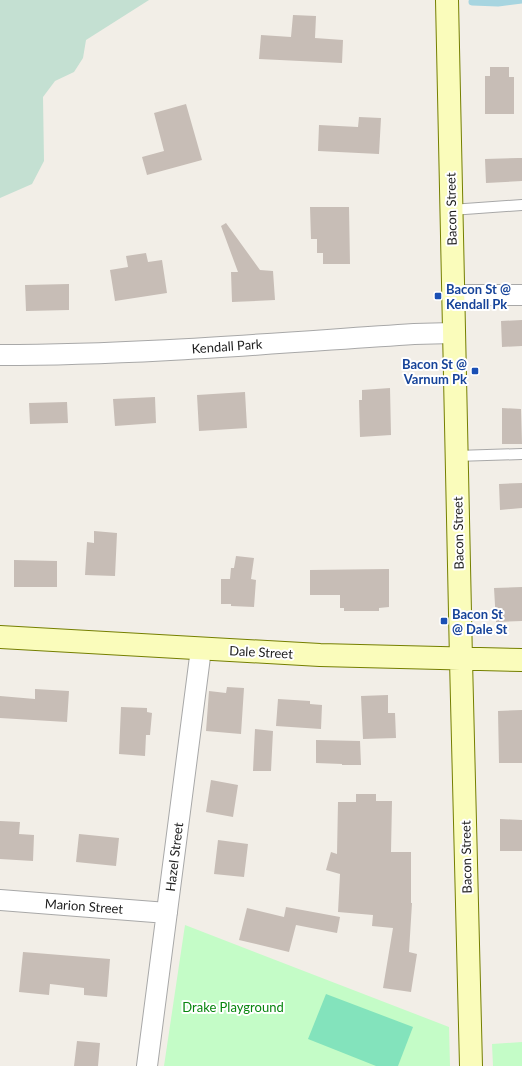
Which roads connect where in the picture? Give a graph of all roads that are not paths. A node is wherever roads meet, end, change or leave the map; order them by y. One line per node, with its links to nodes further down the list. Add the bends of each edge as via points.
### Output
1 (447, 0): 3 (main road, Bacon Street)
2 (522, 204): 3 (lane)
3 (451, 210): 4 (main road, Bacon Street)
4 (453, 295): 5 (street); 6 (main road, Bacon Street)
5 (522, 295)
6 (453, 333): 7 (street, Kendall Park, via 162,351); 9 (main road, Bacon Street)
7 (0, 355)
8 (522, 454): 9 (lane)
9 (456, 456): 12 (main road, Bacon Street)
10 (0, 637): 11 (main road, Dale Street)
11 (202, 649): 12 (main road, Dale Street); 15 (street, Hazel Street)
12 (460, 660): 13 (main road, Dale Street); 17 (main road, Bacon Street)
13 (522, 660)
14 (0, 900): 15 (street, Marion Street)
15 (167, 912): 16 (street, Hazel Street)
16 (147, 1066)
17 (471, 1066)

